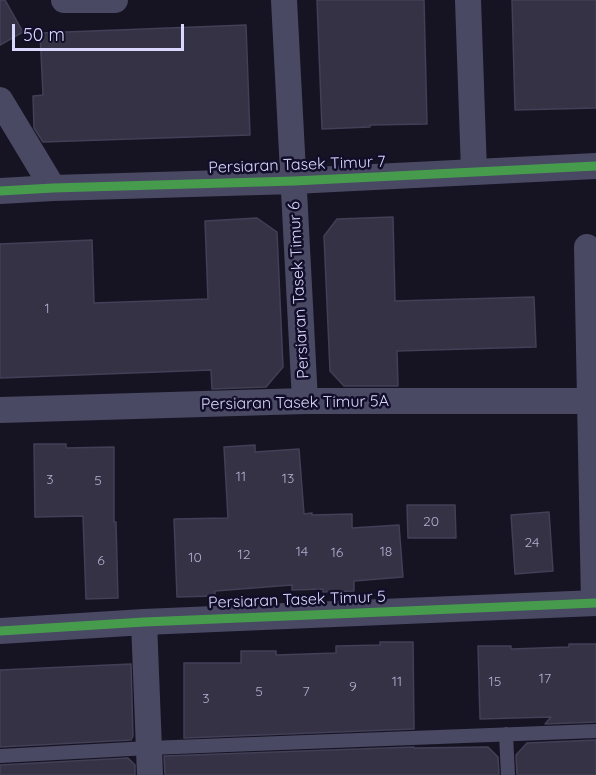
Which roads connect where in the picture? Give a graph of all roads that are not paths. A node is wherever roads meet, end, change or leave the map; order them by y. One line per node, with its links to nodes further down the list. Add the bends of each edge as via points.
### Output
1 (64, 0): 2 (street)
2 (115, 0)
3 (284, 0): 8 (street, Persiaran Tasek Timur 6)
4 (468, 0): 7 (street)
5 (0, 100): 9 (street)
6 (596, 166): 7 (street, Persiaran Tasek Timur 7)
7 (474, 171): 8 (street, Persiaran Tasek Timur 7)
8 (294, 181): 9 (street, Persiaran Tasek Timur 7); 13 (street, Persiaran Tasek Timur 6)
9 (53, 188): 10 (street, Persiaran Tasek Timur 7)
10 (0, 191)
11 (587, 247): 12 (street)
12 (591, 400): 13 (street, Persiaran Tasek Timur 5A); 15 (street)
13 (305, 401): 14 (street, Persiaran Tasek Timur 5A)
14 (0, 410)
15 (595, 603): 16 (street, Persiaran Tasek Timur 5)
16 (144, 621): 17 (street, Persiaran Tasek Timur 5); 20 (street)
17 (0, 632)
18 (596, 731): 19 (lane)
19 (507, 734): 20 (lane); 23 (lane)
20 (149, 748): 21 (lane); 22 (street)
21 (0, 756)
22 (150, 775)
23 (508, 775)

